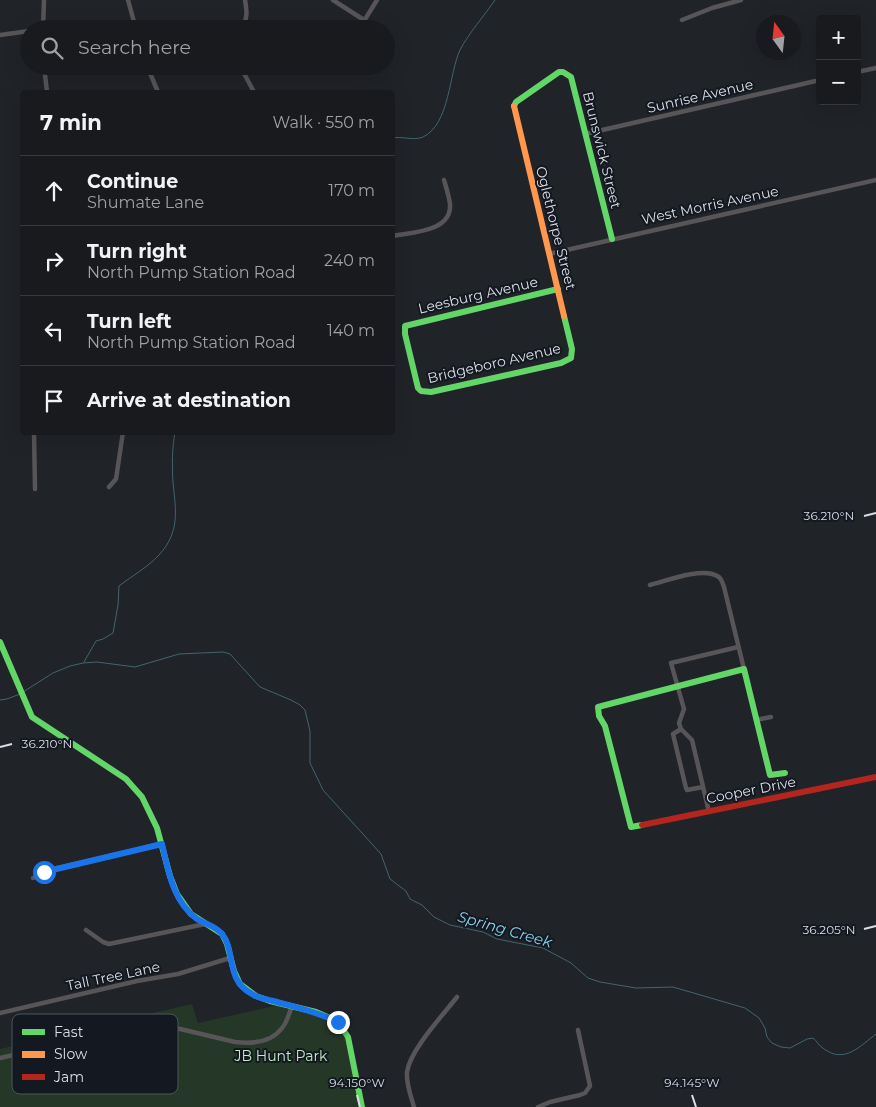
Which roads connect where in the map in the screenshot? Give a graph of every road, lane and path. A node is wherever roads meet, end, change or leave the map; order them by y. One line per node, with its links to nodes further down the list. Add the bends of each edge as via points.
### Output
1 (44, 0): 7 (street)
2 (128, 0): 8 (street)
3 (245, 0): 9 (street)
4 (333, 0): 10 (street)
5 (377, 0): 10 (street)
6 (741, 0): 11 (street)
7 (43, 20)
8 (134, 20)
9 (246, 20)
10 (364, 20)
11 (682, 20)
12 (20, 32): 13 (street)
13 (0, 34)
14 (876, 68): 15 (street)
15 (861, 71)
16 (45, 75): 20 (street)
17 (151, 75): 21 (street)
18 (245, 75): 22 (street)
19 (816, 81): 24 (street, Sunrise Avenue)
20 (47, 90)
21 (157, 90)
22 (253, 90)
23 (514, 104): 24 (street, Brunswick Street, via 563,72 570,77); 29 (street, Oglethorpe Street)
24 (585, 134): 28 (street, Brunswick Street)
25 (444, 180): 27 (street, via 450,204 446,219 434,228)
26 (876, 180): 28 (street, West Morris Avenue)
27 (395, 235)
28 (612, 238): 29 (street, West Morris Avenue)
29 (549, 254): 30 (street, Oglethorpe Street)
30 (558, 289): 31 (street, Oglethorpe Street, via 572,349); 32 (street, Leesburg Avenue, via 406,326 404,330 416,384)
31 (571, 358): 32 (street, Bridgeboro Avenue, via 552,366 431,392)
32 (421, 391)
33 (34, 435): 36 (street)
34 (123, 435): 35 (street, via 116,479)
35 (109, 487)
36 (35, 489)
37 (650, 585): 39 (street, via 700,573 714,574 724,586)
38 (0, 642): 49 (street, via 32,717 136,787 153,813)
39 (738, 647): 40 (street); 41 (street, via 671,663)
40 (744, 669): 41 (street); 43 (street)
41 (678, 686): 44 (street, via 684,709 679,718); 48 (street, Cooper Drive, via 599,705 599,716 606,726 631,828)
42 (771, 717): 43 (street)
43 (756, 720): 45 (street, via 770,775)
44 (681, 729): 47 (street, via 692,740); 47 (street, via 673,734 686,788)
45 (785, 773)
46 (876, 777): 48 (street, Cooper Drive)
47 (703, 787): 48 (street)
48 (709, 812)
49 (162, 844): 50 (street, via 53,869); 51 (street, via 179,899 187,910)
50 (32, 878)
51 (206, 924): 52 (street, via 110,944); 53 (street, via 223,935)
52 (86, 930)
53 (230, 958): 55 (street, via 243,988 258,997); 56 (street, Tall Tree Lane, via 178,974)
54 (457, 996): 60 (street, via 409,1065 407,1082)
55 (292, 1006): 57 (street, via 283,1028 258,1042 235,1042); 59 (street, via 327,1016 345,1028)
56 (0, 1013)
57 (178, 1029)
58 (578, 1030): 61 (street, via 590,1086 580,1095)
59 (362, 1107)
60 (414, 1107)
61 (538, 1107)

